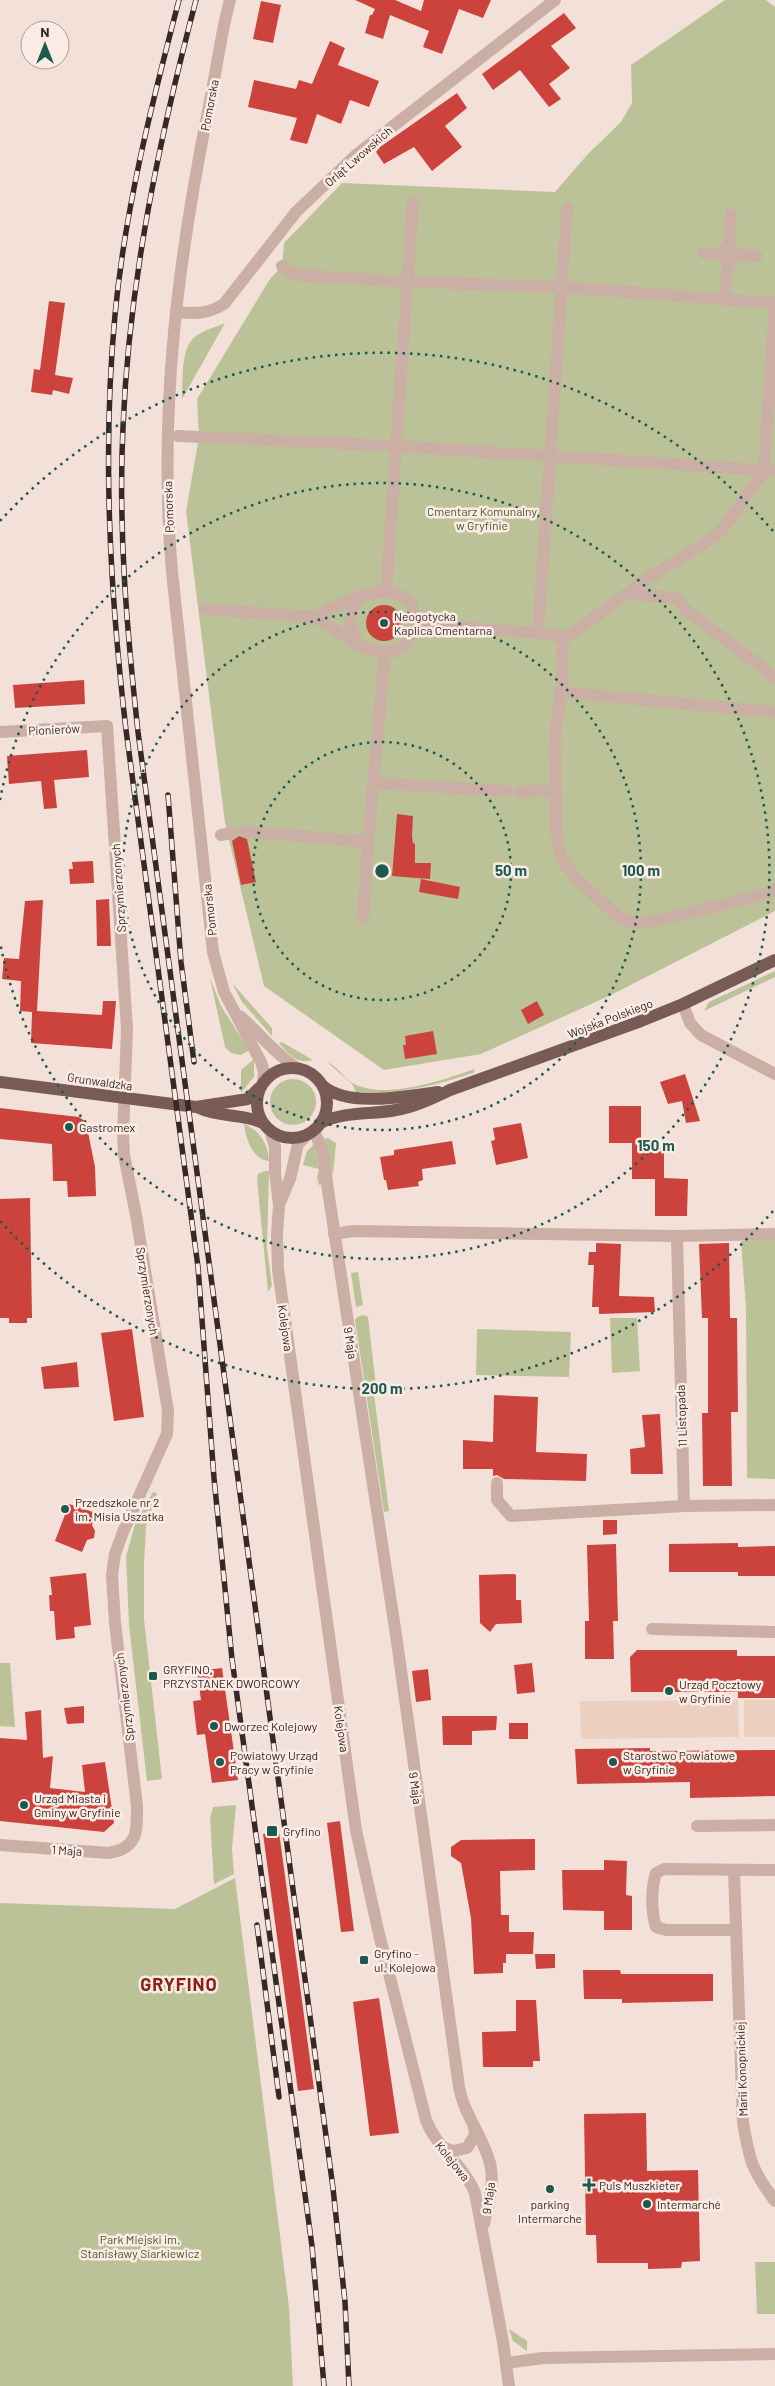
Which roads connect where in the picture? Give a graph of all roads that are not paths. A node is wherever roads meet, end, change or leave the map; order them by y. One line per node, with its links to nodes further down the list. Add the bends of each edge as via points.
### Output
1 (230, 0): 15 (street, Pomorska, via 190,197)
2 (555, 0): 15 (street, Orląt Lwowskich, via 356,155 296,212 224,304 198,314)
3 (413, 203): 12 (street)
4 (567, 208): 13 (street)
5 (732, 215): 6 (street)
6 (724, 249): 7 (street); 8 (street); 10 (street)
7 (704, 253)
8 (738, 255): 9 (street); 10 (street)
9 (756, 256)
10 (728, 264): 14 (street)
11 (282, 266): 12 (street, via 296,275)
12 (407, 282): 13 (street); 17 (street)
13 (562, 287): 14 (street); 18 (street)
14 (725, 299): 19 (street, via 775,303)
15 (176, 312): 43 (street, Pomorska, via 167,417 170,546 213,952 221,984)
16 (178, 436): 17 (street)
17 (397, 446): 18 (street); 20 (street)
18 (550, 455): 19 (street); 26 (street)
19 (769, 471): 21 (street, via 716,536)
20 (386, 592): 22 (street); 25 (street, via 399,594 412,605)
21 (626, 594): 27 (street); 30 (street, via 677,598 686,610)
22 (361, 596): 24 (street); 28 (street, via 350,611 350,625)
23 (205, 609): 24 (street)
24 (314, 617): 28 (street)
25 (416, 624): 26 (street); 29 (street, via 406,644 393,652)
26 (538, 633): 27 (street)
27 (563, 637): 31 (street)
28 (359, 645): 29 (street)
29 (385, 651): 35 (street)
30 (775, 677)
31 (560, 692): 32 (street); 36 (street, via 555,736)
32 (775, 712)
33 (108, 726): 34 (street, Pionierów); 50 (street, Sprzymierzonych, via 127,1029)
34 (0, 732)
35 (374, 783): 36 (street, via 513,791); 38 (street)
36 (555, 790): 39 (street, via 556,829 565,864 619,918 636,923 665,919)
37 (246, 831): 38 (street)
38 (368, 842): 40 (street)
39 (775, 889)
40 (363, 918)
41 (775, 960): 42 (main road, Wojska Polskiego)
42 (683, 1004): 45 (street, via 690,1023 700,1035); 49 (main road, Wojska Polskiego)
43 (235, 1012): 44 (street, Pomorska); 47 (street, Pomorska, via 261,1062 264,1072)
44 (297, 1068): 47 (main road, via 278,1070); 48 (main road, via 314,1075)
45 (775, 1074)
46 (0, 1082): 50 (main road, Grunwaldzka)
47 (261, 1085): 51 (main road, Grunwaldzka, via 248,1099); 52 (main road, via 256,1104)
48 (323, 1086): 49 (main road, Wojska Polskiego, via 340,1096 374,1098); 53 (main road, via 327,1106)
49 (450, 1090): 53 (main road, Wojska Polskiego, via 399,1110 340,1116)
50 (124, 1099): 51 (main road, Grunwaldzka); 65 (street, Sprzymierzonych, via 124,1155 168,1411 167,1434 123,1532 112,1575 137,1806 137,1829)
51 (196, 1107): 52 (main road, Grunwaldzka, via 208,1113 244,1117)
52 (266, 1127): 53 (main road, via 288,1138); 54 (street, Kolejowa, via 275,1147)
53 (313, 1130): 54 (street, Kolejowa, via 298,1144 290,1179); 55 (street, 9 Maja, via 321,1145 325,1164)
54 (279, 1205): 71 (street, Kolejowa, via 276,1235 278,1269 354,1822 426,2120)
55 (334, 1234): 57 (street); 70 (street, 9 Maja, via 399,1660 459,2087 462,2104)
56 (775, 1234): 57 (street)
57 (677, 1236): 60 (street, 11 Listopada)
58 (497, 1483): 60 (street, via 497,1500 511,1516)
59 (775, 1505): 60 (street)
60 (684, 1506)
61 (652, 1629): 62 (street)
62 (775, 1632)
63 (775, 1825): 64 (street)
64 (697, 1826)
65 (132, 1843): 66 (street, 1 Maja, via 122,1851 109,1853)
66 (0, 1845)
67 (734, 1870): 68 (street); 69 (street, Marii Konopnickiej); 69 (street, via 664,1869 656,1873 653,1883 654,1919 656,1927 666,1930)
68 (775, 1870)
69 (736, 1930): 72 (street, Marii Konopnickiej, via 743,2122 750,2162 757,2178)
70 (474, 2127): 71 (street, via 475,2135 466,2148 453,2151); 73 (street, 9 Maja, via 486,2150 492,2179)
71 (440, 2146): 73 (street, Kolejowa, via 471,2183)
72 (775, 2201)
73 (483, 2232): 75 (street, 9 Maja)
74 (775, 2354): 75 (street, via 543,2358)
75 (506, 2363): 76 (street, 9 Maja)
76 (509, 2386)

